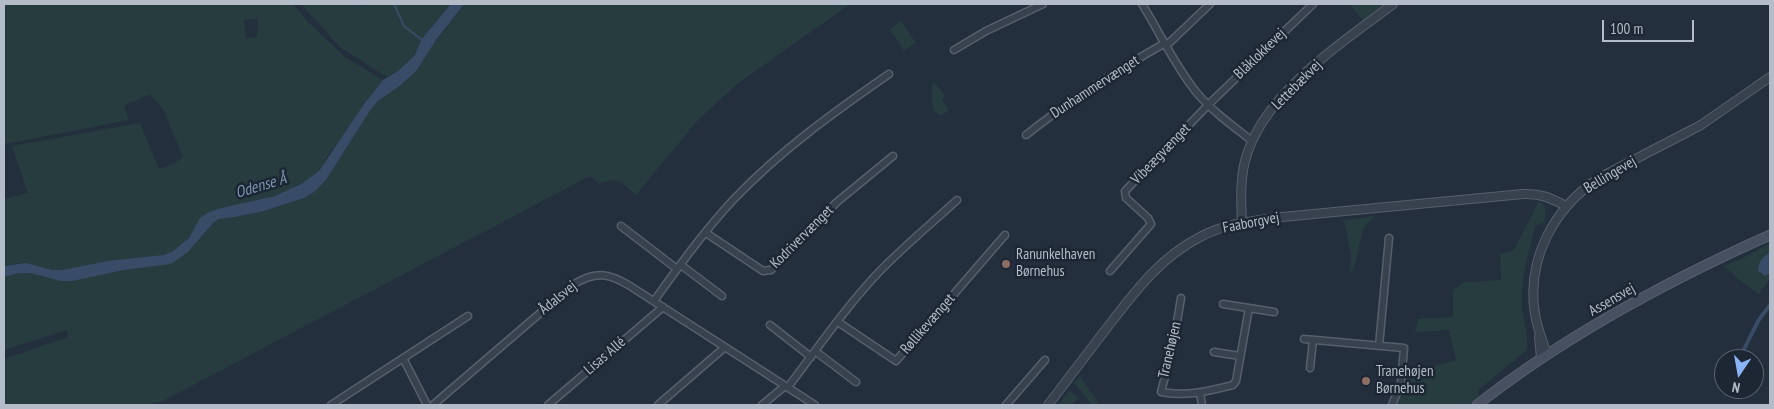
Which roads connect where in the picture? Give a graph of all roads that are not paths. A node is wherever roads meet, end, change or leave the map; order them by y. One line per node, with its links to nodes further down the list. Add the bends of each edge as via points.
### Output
1 (1043, 4): 7 (street)
2 (1142, 4): 6 (street)
3 (1210, 4): 6 (street)
4 (1312, 4): 10 (street, Blåklokkevej)
5 (1392, 4): 12 (street, Lettebækvej, via 1286,91)
6 (1166, 44): 10 (street, via 1187,79); 11 (street, Dunhammervænget, via 1090,87)
7 (954, 50)
8 (889, 74): 18 (street, via 801,137 749,184)
9 (1770, 76): 15 (street, Bellingevej, via 1701,125 1599,178)
10 (1208, 105): 12 (street); 23 (street, Vibeægvænget, via 1125,191 1126,198 1151,224)
11 (1026, 135)
12 (1252, 141): 16 (street, Lettebækvej, via 1242,177)
13 (893, 156): 18 (street, Kodrivervænget, via 837,202 771,270 763,272)
14 (958, 200): 32 (street, via 884,267)
15 (1563, 209): 16 (street, Faaborgvej, via 1549,197 1531,194); 41 (street, Bellingevej, via 1546,238 1536,269 1533,302)
16 (1242, 222): 56 (street, Faaborgvej, via 1201,236 1154,270)
17 (621, 226): 22 (street)
18 (706, 233): 22 (street)
19 (1005, 235): 32 (street, Røllikevænget, via 896,361)
20 (1770, 235): 41 (main road, Assensvej, via 1675,280)
21 (1389, 238): 36 (street)
22 (679, 267): 24 (street); 26 (street)
23 (1110, 271)
24 (722, 296)
25 (1181, 298): 47 (street, Tranehøjen, via 1161,392 1173,395)
26 (654, 301): 28 (street, Ådalsvej); 50 (street, Ådalsvej, via 614,277 584,278)
27 (1223, 304): 29 (street)
28 (663, 307): 37 (street, Ådalsvej); 51 (street, Lisas Allé)
29 (1249, 308): 30 (street); 40 (street, Tranehøjen)
30 (1274, 312)
31 (468, 316): 42 (street)
32 (838, 322): 39 (street)
33 (770, 326): 39 (street)
34 (1304, 339): 35 (street)
35 (1313, 340): 36 (street); 44 (street)
36 (1379, 346): 58 (street, via 1404,348 1401,383)
37 (725, 347): 46 (street, Ådalsvej); 52 (street)
38 (1214, 352): 40 (street)
39 (813, 354): 45 (street); 46 (street)
40 (1240, 356): 47 (street, Tranehøjen, via 1234,385)
41 (1544, 357): 59 (main road, Assensvej)
42 (403, 358): 48 (street); 49 (street)
43 (1045, 360): 55 (street)
44 (1310, 368)
45 (856, 382)
46 (786, 387): 53 (street); 54 (street, Ådalsvej)
47 (1200, 393): 57 (street)
48 (331, 405)
49 (427, 405)
50 (433, 405)
51 (548, 405)
52 (658, 405)
53 (762, 405)
54 (815, 405)
55 (1006, 405)
56 (1048, 405)
57 (1202, 405)
58 (1392, 405)
59 (1477, 405)

